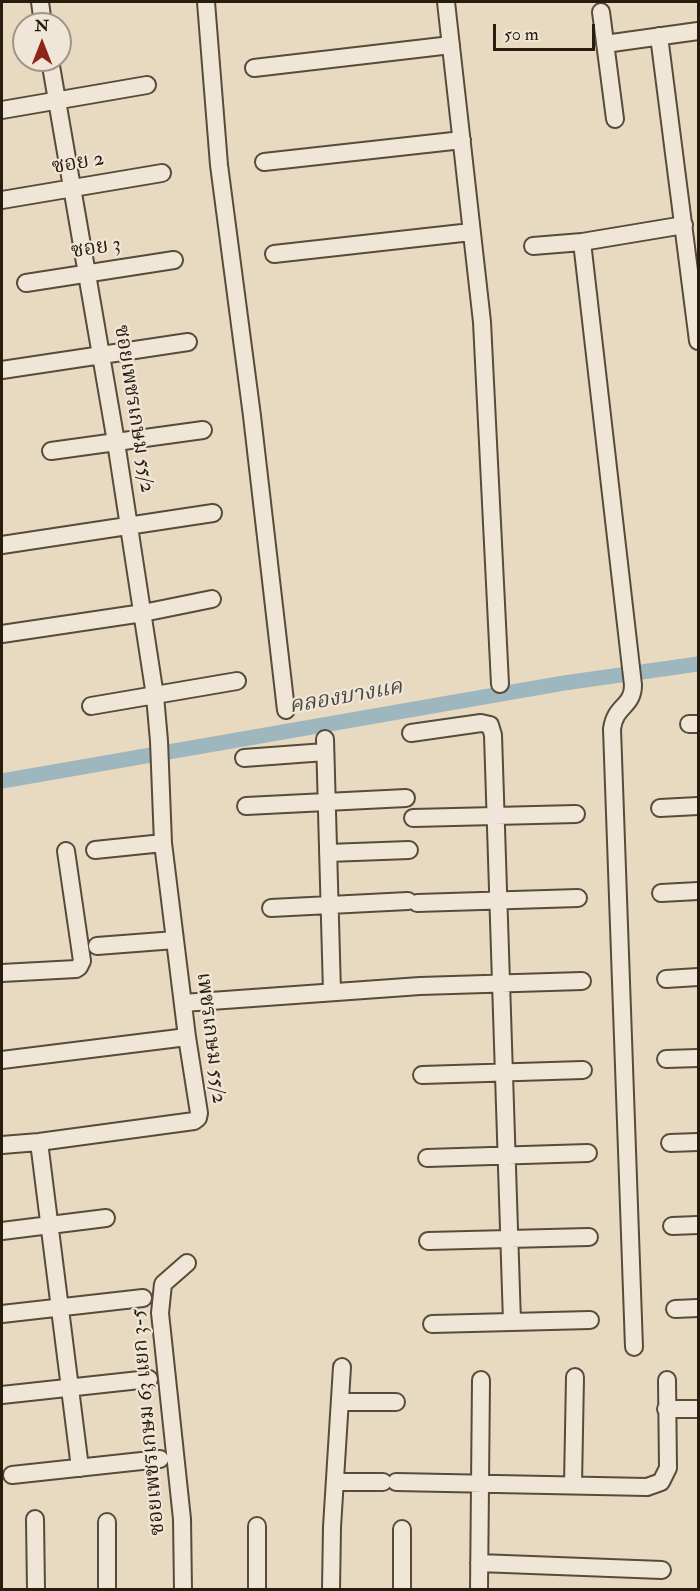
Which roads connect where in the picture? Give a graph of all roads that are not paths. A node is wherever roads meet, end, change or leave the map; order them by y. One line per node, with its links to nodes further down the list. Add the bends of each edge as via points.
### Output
1 (206, 2): 44 (street, via 219,165)
2 (446, 2): 7 (street)
3 (601, 12): 6 (street)
4 (699, 31): 5 (street)
5 (659, 36): 6 (street); 19 (street)
6 (605, 44): 13 (street)
7 (451, 45): 8 (street); 14 (street)
8 (254, 68)
9 (52, 72): 11 (street, ซอยเพชรเกษม 55/2)
10 (147, 85): 11 (street)
11 (56, 100): 12 (street); 17 (street, ซอยเพชรเกษม 55/2)
12 (2, 110)
13 (615, 119)
14 (462, 140): 15 (street); 20 (street)
15 (264, 162)
16 (162, 172): 17 (street, ซอย 2)
17 (73, 188): 18 (street, ซอย 2); 25 (street, ซอยเพชรเกษม 55/2)
18 (2, 200)
19 (684, 225): 21 (street); 27 (street)
20 (471, 232): 23 (street); 41 (street, via 482,322)
21 (582, 242): 22 (street); 107 (street, via 633,694 617,712 612,729)
22 (533, 246)
23 (274, 254)
24 (174, 260): 25 (street, ซอย 3)
25 (88, 273): 26 (street, ซอย 3); 29 (street, ซอยเพชรเกษม 55/2)
26 (26, 283)
27 (699, 341)
28 (188, 342): 29 (street)
29 (102, 355): 30 (street); 32 (street, ซอยเพชรเกษม 55/2)
30 (2, 370)
31 (203, 430): 32 (street)
32 (116, 442): 33 (street); 35 (street, ซอยเพชรเกษม 55/2)
33 (51, 451)
34 (213, 513): 35 (street)
35 (129, 527): 36 (street); 38 (street, ซอยเพชรเกษม 55/2)
36 (2, 545)
37 (212, 599): 38 (street)
38 (143, 613): 39 (street); 42 (street, ซอยเพชรเกษม 55/2)
39 (2, 634)
40 (237, 681): 42 (street)
41 (500, 684)
42 (155, 696): 43 (street); 47 (street, ซอยเพชรเกษม 55/2)
43 (91, 706)
44 (286, 710)
45 (411, 733): 54 (street, via 490,725)
46 (244, 758): 49 (street, via 325,745)
47 (160, 767): 56 (street, เพชรเกษม 55/2)
48 (406, 798): 49 (street)
49 (327, 802): 50 (street); 60 (street)
50 (246, 806)
51 (699, 806): 52 (street)
52 (660, 808)
53 (576, 814): 54 (street)
54 (495, 816): 55 (street); 64 (street)
55 (413, 818)
56 (163, 843): 57 (street); 67 (street, เพชรเกษม 55/2)
57 (95, 850)
58 (409, 850): 60 (street)
59 (66, 851): 69 (street, via 81,964 76,969)
60 (328, 853): 65 (street)
61 (699, 891): 62 (street)
62 (662, 893)
63 (578, 898): 64 (street)
64 (498, 900): 65 (street); 73 (street)
65 (329, 904): 66 (street); 74 (street)
66 (271, 908)
67 (175, 939): 68 (street); 75 (street, เพชรเกษม 55/2)
68 (97, 946)
69 (2, 973)
70 (699, 977): 71 (street)
71 (666, 979)
72 (582, 981): 73 (street)
73 (502, 984): 74 (street); 81 (street)
74 (332, 992): 75 (street)
75 (183, 1003): 76 (street, เพชรเกษม 55/2)
76 (187, 1037): 79 (street); 83 (street, เพชรเกษม 55/2, via 199,1113 194,1121)
77 (699, 1058): 78 (street)
78 (666, 1059)
79 (2, 1060)
80 (583, 1070): 81 (street)
81 (504, 1073): 82 (street); 88 (street)
82 (422, 1075)
83 (39, 1142): 86 (street, เพชรเกษม 55/2); 91 (street)
84 (699, 1142): 85 (street)
85 (670, 1143)
86 (2, 1145)
87 (588, 1153): 88 (street)
88 (507, 1156): 89 (street); 96 (street)
89 (427, 1158)
90 (106, 1218): 91 (street)
91 (50, 1225): 94 (street); 100 (street)
92 (699, 1225): 93 (street)
93 (672, 1226)
94 (2, 1232)
95 (589, 1237): 96 (street)
96 (510, 1239): 97 (street); 105 (street)
97 (428, 1241)
98 (187, 1263): 133 (street, ซอยเพชรเกษม 63 แยก 3-5, via 163,1284 160,1313 182,1519)
99 (143, 1298): 100 (street)
100 (60, 1307): 103 (street); 113 (street)
101 (699, 1308): 102 (street)
102 (675, 1309)
103 (2, 1314)
104 (590, 1320): 105 (street)
105 (512, 1322): 106 (street)
106 (432, 1324)
107 (634, 1347)
108 (342, 1367): 115 (street)
109 (575, 1377): 124 (street)
110 (149, 1379): 113 (street)
111 (480, 1380): 123 (street)
112 (667, 1380): 117 (street)
113 (70, 1388): 114 (street); 120 (street)
114 (2, 1395)
115 (340, 1402): 116 (street); 122 (street)
116 (396, 1402)
117 (666, 1408): 118 (street); 124 (street, via 668,1468 662,1482 647,1487)
118 (699, 1409)
119 (160, 1459): 120 (street)
120 (80, 1468): 121 (street)
121 (12, 1475)
122 (335, 1482): 123 (street); 135 (street)
123 (480, 1482): 124 (street); 129 (street)
124 (573, 1485)
125 (35, 1519): 131 (street)
126 (107, 1522): 132 (street)
127 (257, 1526): 134 (street)
128 (402, 1529): 136 (street)
129 (479, 1563): 130 (street); 137 (street)
130 (662, 1570)
131 (36, 1590)
132 (107, 1590)
133 (183, 1590)
134 (256, 1590)
135 (331, 1590)
136 (402, 1590)
137 (479, 1590)

